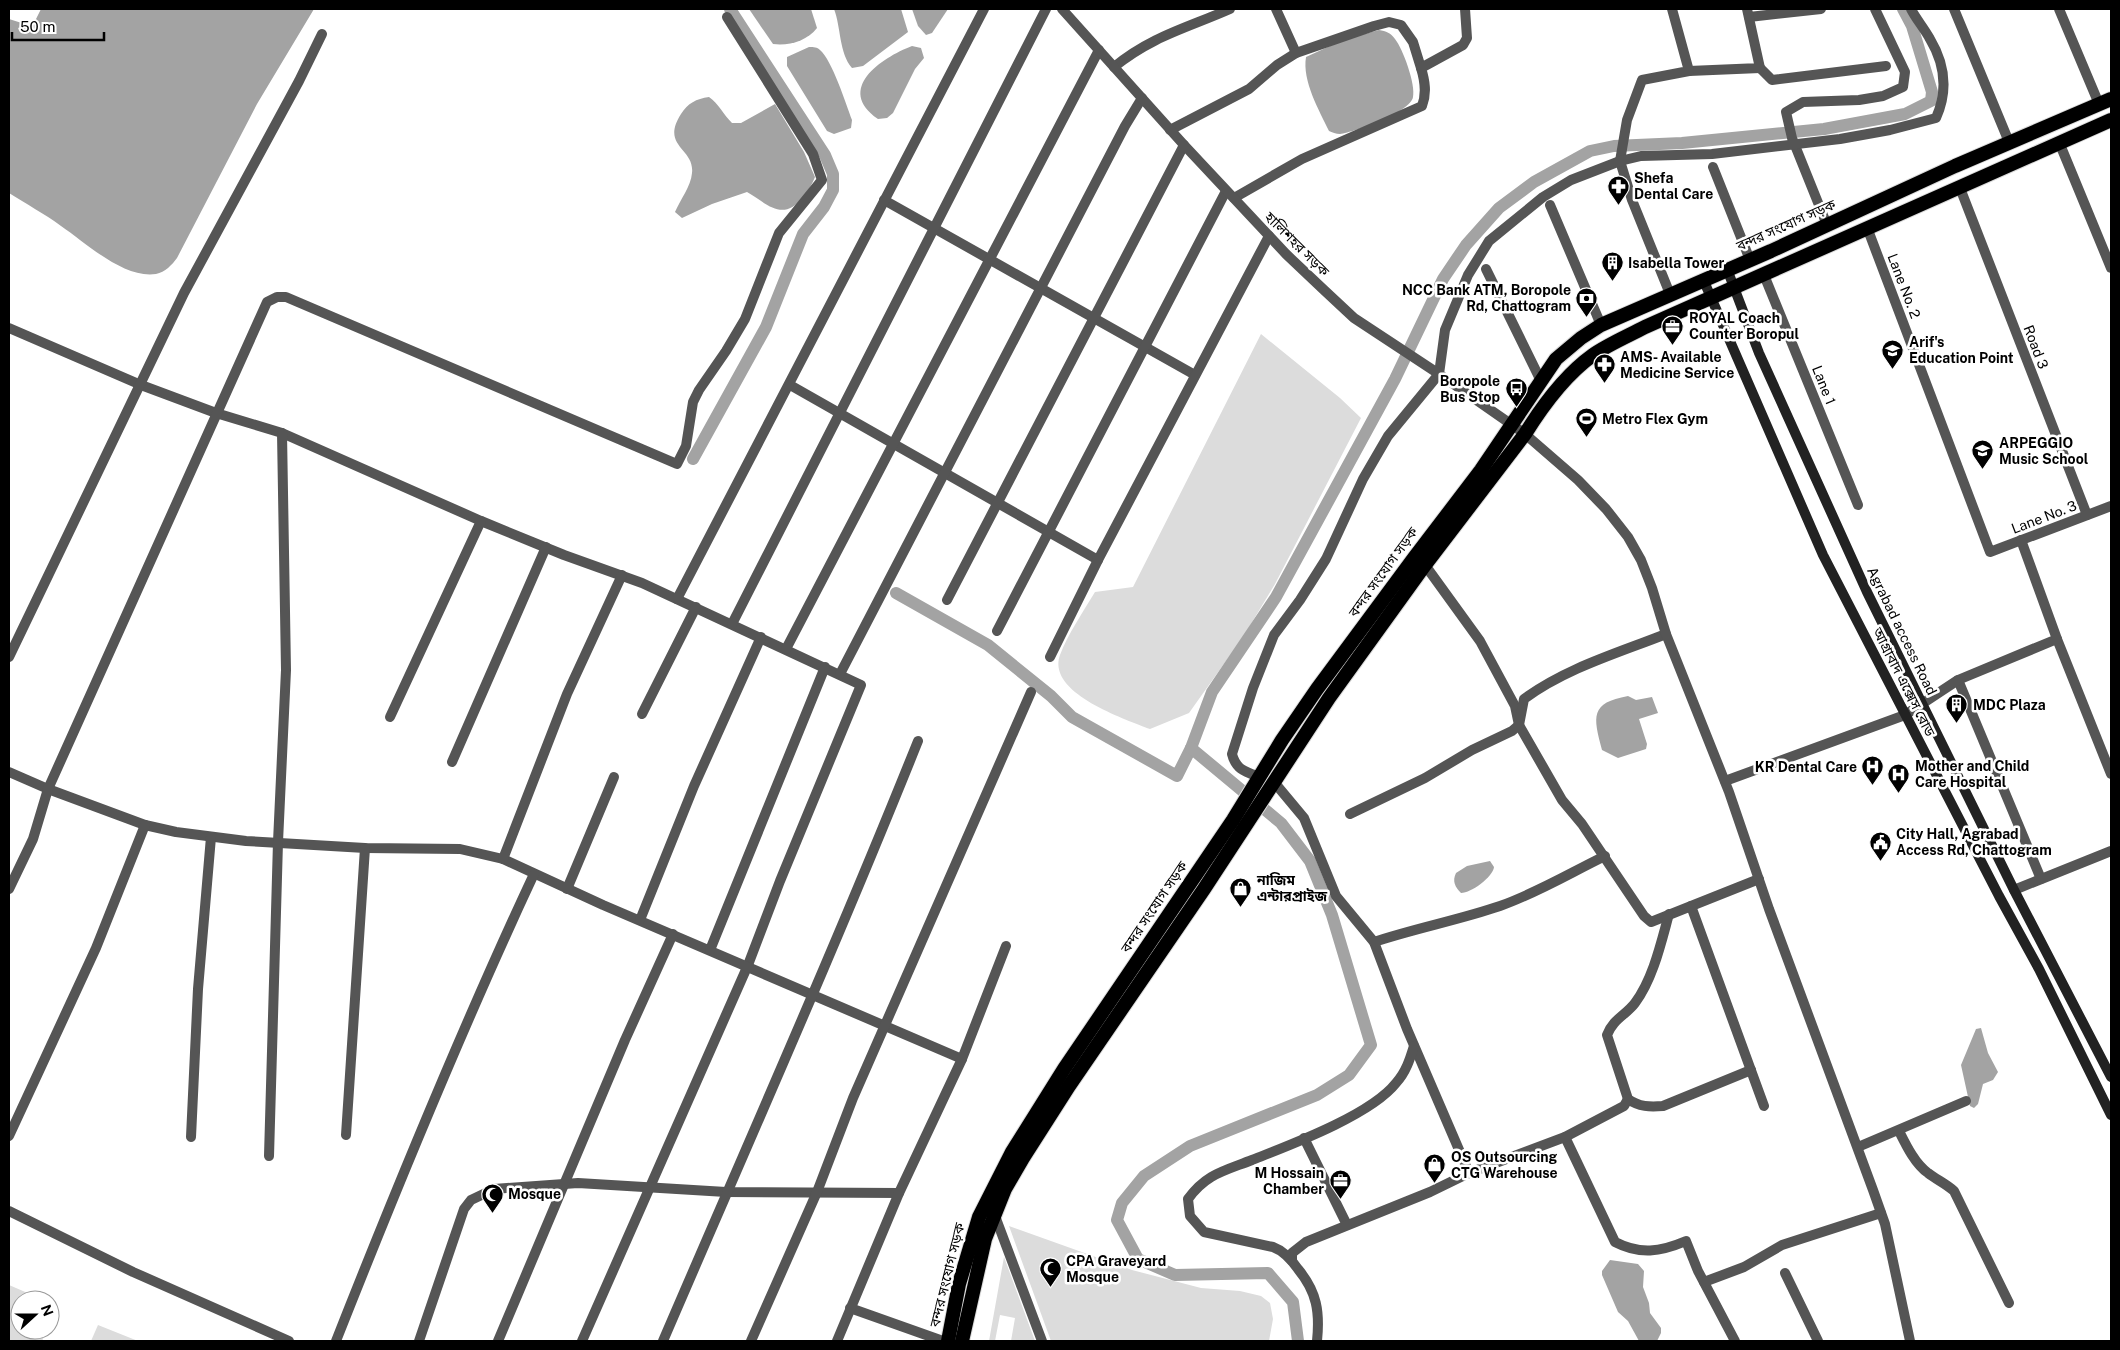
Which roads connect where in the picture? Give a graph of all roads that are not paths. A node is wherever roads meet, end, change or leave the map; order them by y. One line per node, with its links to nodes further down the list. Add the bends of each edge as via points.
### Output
1 (984, 9): 35 (street)
2 (1046, 9): 38 (street)
3 (1062, 9): 16 (street, হালিশহর সড়ক)
4 (1230, 9): 19 (street, via 1163,35)
5 (1276, 9): 17 (street)
6 (1465, 9): 20 (street, via 1467,38 1463,44)
7 (1672, 9): 22 (street)
8 (1820, 9): 13 (street)
9 (1875, 9): 37 (street, via 1905,72 1903,87 1883,96 1859,100 1803,102 1786,112 1792,138)
10 (1911, 9): 30 (street, via 1943,66 1944,101 1936,118 1840,139 1712,154 1642,156)
11 (1954, 9): 27 (street)
12 (2059, 9): 24 (street)
13 (1748, 13): 21 (street)
14 (727, 18): 61 (street, via 813,154 822,180 779,233 745,319 718,365 698,390 686,446 677,464 286,297 267,302)
15 (322, 34): 59 (street, via 188,286)
16 (1099, 50): 19 (street, হালিশহর সড়ক); 41 (street)
17 (1296, 53): 20 (street, via 1389,22 1401,25 1408,33); 26 (street, via 1242,93)
18 (1886, 66): 21 (street, via 1772,80)
19 (1114, 67): 23 (street, হালিশহর সড়ক)
20 (1420, 68): 34 (street, via 1425,82 1422,106 1319,151)
21 (1760, 68): 22 (street)
22 (1689, 71): 30 (street, via 1642,80 1627,120)
23 (1142, 98): 26 (street, হালিশহর সড়ক); 49 (street)
24 (2105, 102): 27 (highway, বন্দর সংযোগ সড়ক)
25 (2111, 120): 28 (highway, বন্দর সংযোগ সড়ক)
26 (1170, 130): 29 (street, হালিশহর সড়ক)
27 (2009, 142): 37 (highway, বন্দর সংযোগ সড়ক)
28 (2060, 142): 32 (highway, বন্দর সংযোগ সড়ক); 43 (street)
29 (1184, 145): 33 (street, হালিশহর সড়ক); 52 (street)
30 (1620, 161): 50 (street); 56 (street, via 1571,180 1542,197 1489,241 1468,275 1444,330)
31 (1713, 167): 42 (street)
32 (1960, 188): 39 (highway, বন্দর সংযোগ সড়ক); 71 (street, Road 3)
33 (1226, 190): 34 (street, হালিশহর সড়ক); 55 (street)
34 (1234, 198): 40 (street, হালিশহর সড়ক)
35 (884, 200): 38 (street); 60 (street)
36 (1550, 205): 53 (street)
37 (1827, 225): 42 (highway, বন্দর সংযোগ সড়ক)
38 (933, 229): 41 (street); 62 (street)
39 (1868, 230): 46 (highway, বন্দর সংযোগ সড়ক); 76 (street, Lane No. 2)
40 (1269, 236): 56 (street, হালিশহর সড়ক, via 1354,318); 57 (street)
41 (989, 260): 49 (street); 66 (street)
42 (1750, 260): 45 (highway, বন্দর সংযোগ সড়ক)
43 (2111, 268)
44 (1486, 269): 58 (street)
45 (1727, 269): 47 (highway, বন্দর সংযোগ সড়ক); 48 (main road, Agrabad access Road)
46 (1764, 275): 48 (highway, বন্দর সংযোগ সড়ক); 69 (street, Lane 1)
47 (1703, 279): 50 (highway, বন্দর সংযোগ সড়ক); 51 (main road, আগ্রাবাদ এক্সেস রোড)
48 (1735, 287): 51 (highway, বন্দর সংযোগ সড়ক); 95 (main road, Agrabad access Road, via 1760,353 1833,518)
49 (1040, 288): 52 (street); 67 (street)
50 (1670, 294): 53 (highway, বন্দর সংযোগ সড়ক)
51 (1711, 296): 65 (highway, বন্দর সংযোগ সড়ক, via 1594,355 1570,375); 97 (main road, আগ্রাবাদ এক্সেস রোড, via 1823,555)
52 (1094, 318): 55 (street); 68 (street)
53 (1601, 325): 58 (highway, বন্দর সংযোগ সড়ক, via 1556,359)
54 (9, 328): 59 (street)
55 (1144, 346): 57 (street); 73 (street)
56 (1439, 374): 63 (street, হালিশহর সড়ক); 106 (street, via 1383,444 1356,492 1326,559 1274,635 1252,688 1232,754 1234,763 1241,770)
57 (1195, 375): 77 (street)
58 (1541, 381): 63 (highway, বন্দর সংযোগ সড়ক)
59 (141, 385): 61 (street); 89 (street)
60 (790, 385): 62 (street); 80 (street)
61 (216, 412): 64 (street); 107 (street)
62 (839, 413): 66 (street); 83 (street)
63 (1512, 426): 65 (street, হালিশহর সড়ক); 106 (highway, বন্দর সংযোগ সড়ক, via 1317,689 1282,740)
64 (282, 433): 72 (street); 112 (street, via 286,670)
65 (1525, 434): 78 (highway, বন্দর সংযোগ সড়ক); 85 (street, হালিশহর সড়ক, via 1606,508 1628,536 1652,588)
66 (893, 444): 67 (street); 88 (street)
67 (944, 472): 68 (street); 92 (street)
68 (997, 503): 73 (street); 81 (street)
69 (1858, 505)
70 (2111, 506): 71 (street, Lane No. 3)
71 (2087, 516): 74 (street, Lane No. 3)
72 (481, 521): 75 (street); 98 (street)
73 (1047, 531): 77 (street); 84 (street)
74 (2021, 540): 76 (street, Lane No. 3, via 1993,552); 87 (street)
75 (546, 547): 79 (street); 101 (street)
76 (1988, 549)
77 (1098, 560): 90 (street)
78 (1426, 565): 99 (street, via 1480,641 1515,706); 106 (highway, বন্দর সংযোগ সড়ক)
79 (622, 575): 80 (street); 116 (street, via 564,702)
80 (677, 599): 82 (street)
81 (946, 600)
82 (696, 608): 83 (street); 96 (street)
83 (732, 624): 86 (street)
84 (997, 631)
85 (1666, 634): 99 (street, via 1541,687 1524,699); 105 (street, হালিশহর সড়ক)
86 (761, 637): 88 (street); 125 (street, via 694,786)
87 (2057, 639): 93 (street); 103 (street)
88 (786, 649): 91 (street)
89 (9, 657)
90 (1050, 657)
91 (825, 667): 92 (street); 129 (street)
92 (840, 674): 130 (street, via 861,685)
93 (1958, 680): 95 (street); 119 (street)
94 (1031, 692): 132 (street)
95 (1924, 703): 97 (street); 122 (main road, Agrabad access Road)
96 (642, 714)
97 (1906, 716): 105 (street); 140 (main road, আগ্রাবাদ এক্সেস রোড, via 2039,969)
98 (390, 717)
99 (1519, 725): 108 (street, via 1425,778); 115 (street, via 1562,800)
100 (918, 741): 131 (street)
101 (452, 762)
102 (9, 772): 107 (street)
103 (2111, 774)
104 (614, 777): 121 (street)
105 (1725, 781): 118 (street, হালিশহর সড়ক)
106 (1266, 782): 109 (highway, বন্দর সংযোগ সড়ক); 127 (street, via 1304,818 1336,896)
107 (48, 789): 110 (street); 120 (street, via 33,839)
108 (1350, 814)
109 (1238, 824): 157 (highway, বন্দর সংযোগ সড়ক, via 1177,930 1069,1086 1005,1189); 173 (highway, বন্দর সংযোগ সড়ক, via 1064,1069 999,1176 968,1250)
110 (145, 825): 111 (street); 143 (street, via 96,948)
111 (211, 837): 112 (street); 145 (street, via 198,989)
112 (278, 842): 113 (street); 148 (street)
113 (365, 848): 116 (street, via 460,850); 142 (street)
114 (2111, 851): 119 (street)
115 (1605, 856): 124 (street, via 1644,916 1651,922); 127 (street, via 1530,895)
116 (503, 859): 117 (street)
117 (534, 874): 121 (street); 165 (street, via 399,1179)
118 (1759, 879): 123 (street); 147 (street, হালিশহর সড়ক)
119 (2041, 879): 122 (street)
120 (9, 889)
121 (567, 889): 125 (street)
122 (2014, 890): 136 (main road, Agrabad access Road)
123 (1692, 906): 124 (street); 135 (street)
124 (1669, 914): 137 (street, via 1643,991 1634,1005 1611,1025 1607,1035)
125 (640, 920): 126 (street)
126 (673, 934): 129 (street); 150 (street)
127 (1374, 942): 133 (street)
128 (1006, 946): 134 (street)
129 (710, 950): 130 (street)
130 (748, 965): 131 (street); 151 (street)
131 (813, 994): 132 (street); 152 (street)
132 (885, 1026): 134 (street); 153 (street)
133 (1414, 1046): 146 (street, via 1409,1064 1396,1084 1377,1101); 149 (street)
134 (962, 1059): 154 (street)
135 (1751, 1070): 137 (street, via 1663,1106 1636,1105); 139 (street)
136 (2111, 1077)
137 (1628, 1100): 144 (street, via 1624,1106)
138 (1966, 1101): 141 (street)
139 (1764, 1106)
140 (2111, 1115)
141 (1899, 1131): 147 (street); 162 (street, via 1928,1174 1954,1191)
142 (346, 1135)
143 (9, 1136)
144 (1564, 1136): 149 (street); 161 (street, via 1614,1242 1638,1251 1653,1252 1686,1241)
145 (192, 1138)
146 (1304, 1138): 158 (street); 159 (street, via 1216,1174 1198,1184 1188,1199 1190,1216 1204,1232 1272,1247 1281,1250)
147 (1858, 1148): 156 (street, হালিশহর সড়ক)
148 (269, 1156)
149 (1469, 1173): 158 (street)
150 (565, 1184): 151 (street); 166 (street, via 494,1189 471,1200 464,1209); 167 (street)
151 (649, 1186): 152 (street); 168 (street)
152 (726, 1192): 153 (street); 169 (street)
153 (817, 1192): 154 (street); 170 (street)
154 (899, 1193): 163 (street)
155 (9, 1211): 164 (street, via 133,1272)
156 (1881, 1213): 161 (street, via 1782,1245 1744,1267); 179 (street, হালিশহর সড়ক)
157 (995, 1216): 174 (highway, বন্দর সংযোগ সড়ক, via 981,1254); 175 (street)
158 (1347, 1225): 159 (street, via 1298,1246 1292,1253)
159 (1292, 1261): 176 (street, via 1307,1279 1318,1304)
160 (1785, 1273): 178 (street)
161 (1704, 1282): 177 (street)
162 (2009, 1303)
163 (850, 1308): 171 (street); 172 (street)
164 (289, 1341)
165 (336, 1341)
166 (419, 1341)
167 (498, 1341)
168 (582, 1341)
169 (663, 1341)
170 (750, 1341)
171 (837, 1341)
172 (943, 1341)
173 (948, 1341)
174 (962, 1341)
175 (1042, 1341)
176 (1317, 1341)
177 (1735, 1341)
178 (1818, 1341)
179 (1910, 1341)

